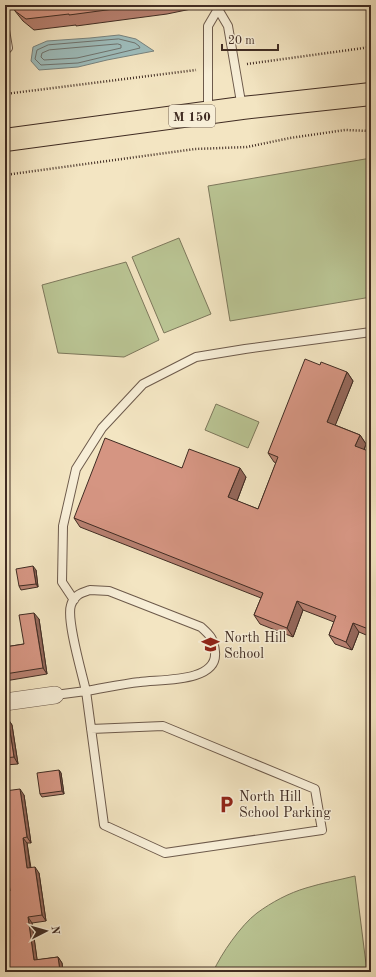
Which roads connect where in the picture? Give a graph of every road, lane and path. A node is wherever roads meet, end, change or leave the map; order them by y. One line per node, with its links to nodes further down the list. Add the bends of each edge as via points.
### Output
1 (218, 7): 5 (lane, via 228,26); 6 (lane, via 208,26)
2 (5, 30): 4 (lane, via 8,48)
3 (371, 47): 5 (path)
4 (5, 50)
5 (235, 66): 9 (lane)
6 (208, 69): 7 (path); 10 (lane)
7 (5, 94)
8 (371, 94): 9 (main road, M 150)
9 (242, 108): 10 (main road, M 150)
10 (208, 114): 12 (main road, M 150)
11 (371, 131): 13 (path, via 345,130 247,147 195,149)
12 (9, 140)
13 (5, 175)
14 (371, 332): 15 (lane, via 196,358 143,384 102,428 76,469 62,526 62,582)
15 (74, 600): 16 (lane, via 71,604 70,620); 16 (lane, via 78,594 90,590 109,591 201,627 214,641 215,656 212,665 200,674)
16 (86, 691): 17 (lane); 19 (lane)
17 (55, 695): 18 (street)
18 (5, 702)
19 (91, 729): 19 (lane, via 163,726 315,789 322,830 165,853 104,826)

